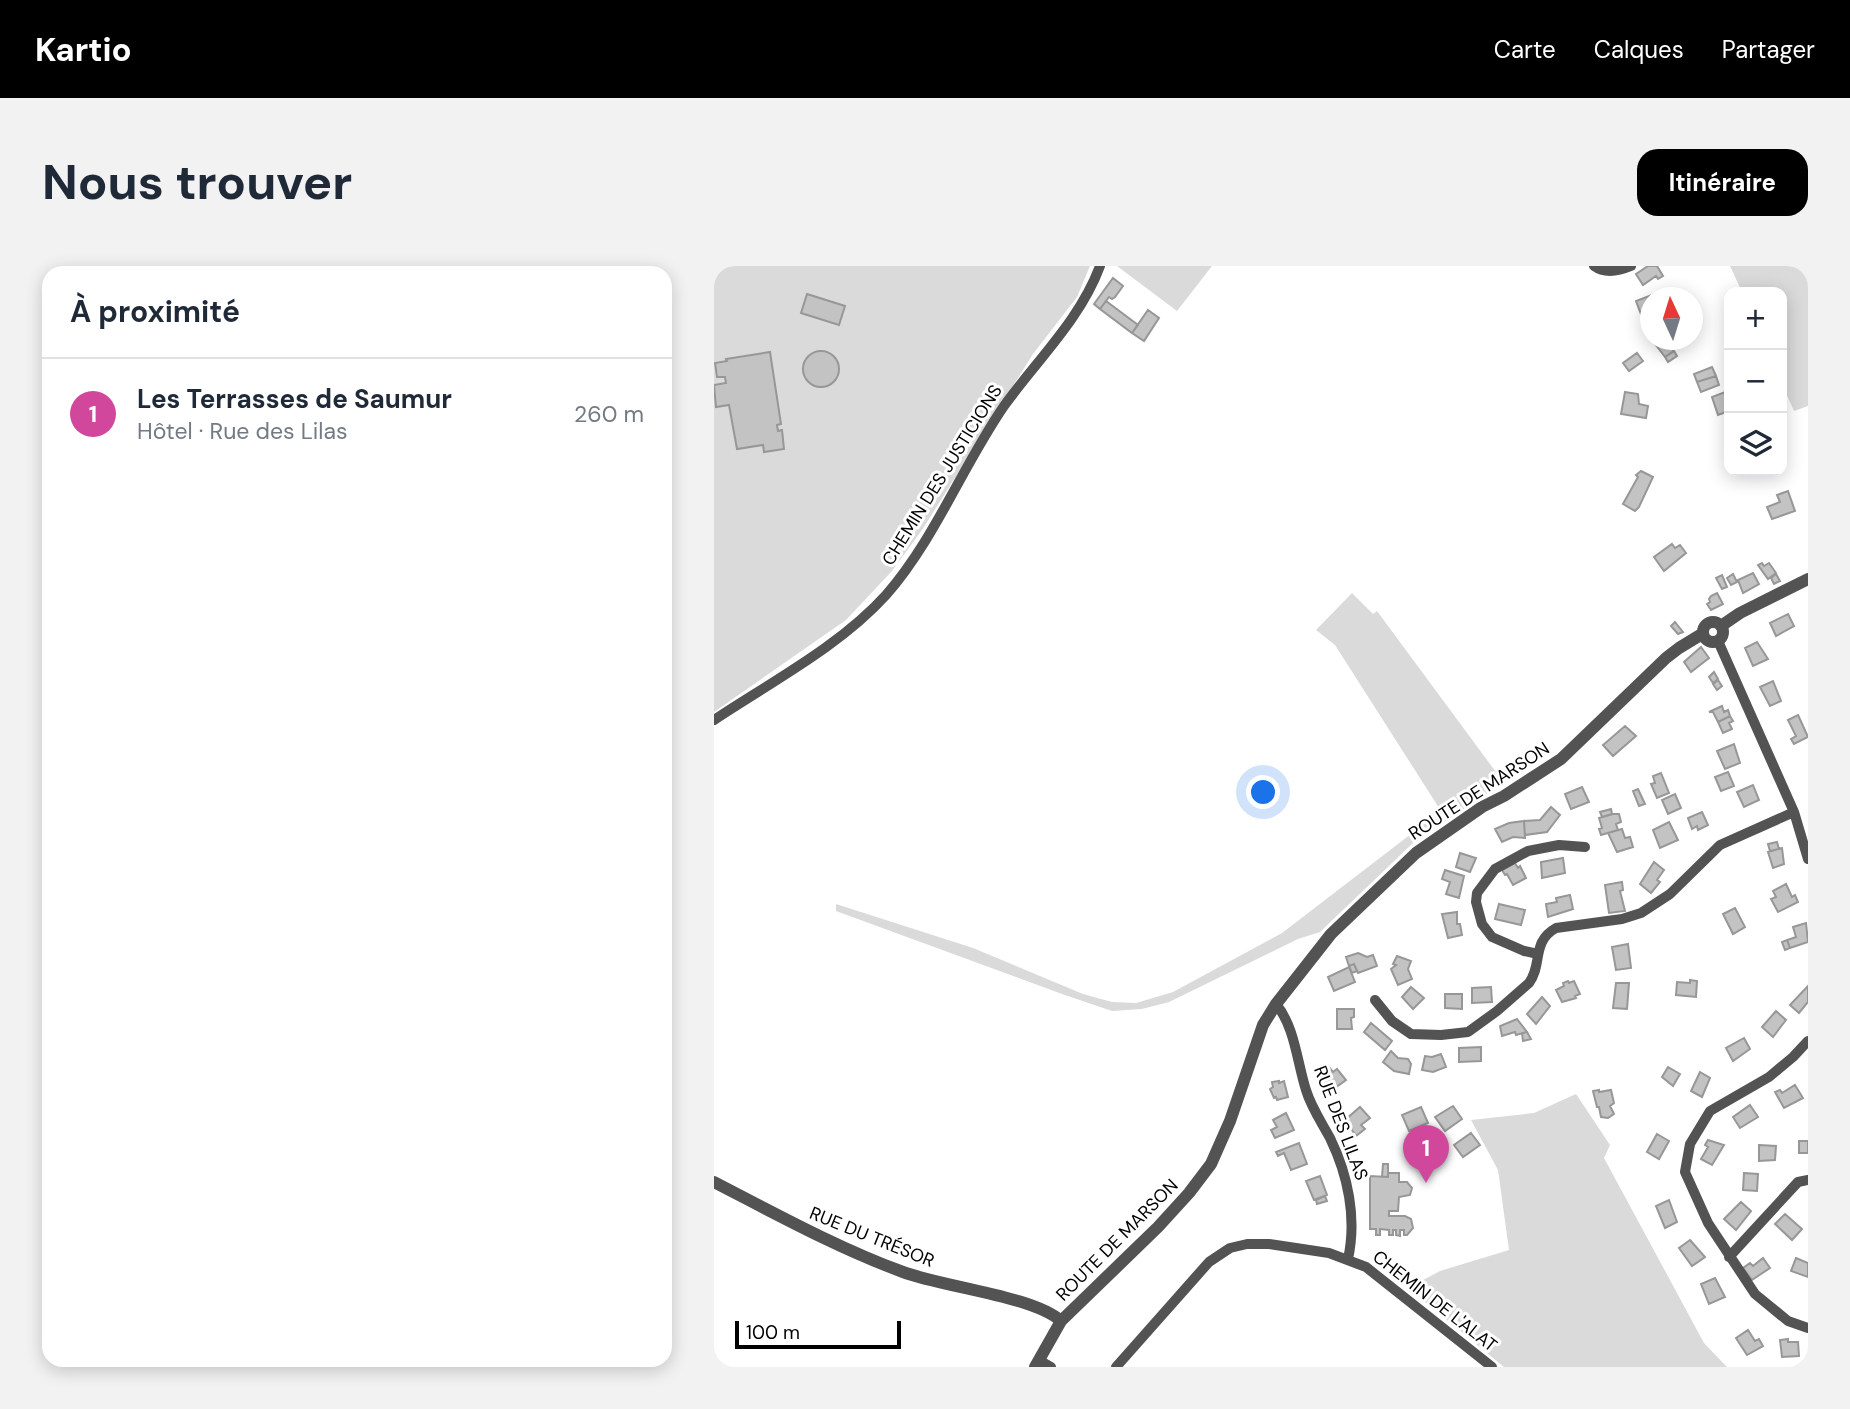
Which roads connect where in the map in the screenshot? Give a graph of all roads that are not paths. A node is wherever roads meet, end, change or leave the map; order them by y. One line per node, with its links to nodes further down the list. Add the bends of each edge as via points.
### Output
1 (1100, 266): 8 (street, CHEMIN DES JUSTICIONS, via 1073,319 1000,412 916,556 887,593 860,622)
2 (1594, 266): 3 (street, via 1612,271)
3 (1631, 266)
4 (1808, 579): 5 (street)
5 (1721, 626): 6 (street, via 1710,622); 7 (street, via 1723,634)
6 (1702, 634): 7 (street); 14 (street, ROUTE DE MARSON, via 1666,658 1561,759 1416,853 1331,934)
7 (1718, 641): 9 (street)
8 (714, 720)
9 (1794, 812): 11 (street); 12 (street, via 1720,845 1650,909 1622,919 1556,928 1542,939)
10 (1585, 847): 12 (street, via 1559,845 1528,851 1495,869 1477,893 1482,924 1492,937)
11 (1808, 859)
12 (1538, 954): 13 (street, via 1529,983 1468,1032 1411,1034 1392,1021)
13 (1375, 1000)
14 (1276, 1004): 19 (street, RUE DES LILAS, via 1352,1200); 20 (street, ROUTE DE MARSON, via 1263,1025 1212,1164 1166,1219)
15 (1808, 1041): 18 (street, via 1769,1077 1710,1111 1690,1144 1685,1172)
16 (1808, 1180): 18 (street, via 1798,1182)
17 (714, 1182): 20 (street, RUE DU TRÉSOR, via 904,1273 1038,1308)
18 (1729, 1257): 21 (street, via 1755,1294 1788,1321)
19 (1348, 1259): 24 (street, CHEMIN DE L'ALAT, via 1269,1244 1230,1248 1209,1262); 25 (street, CHEMIN DE L'ALAT, via 1366,1267)
20 (1061, 1321): 22 (street, ROUTE DE MARSON)
21 (1808, 1328)
22 (1037, 1364): 23 (street)
23 (1051, 1367)
24 (1116, 1367)
25 (1492, 1367)

